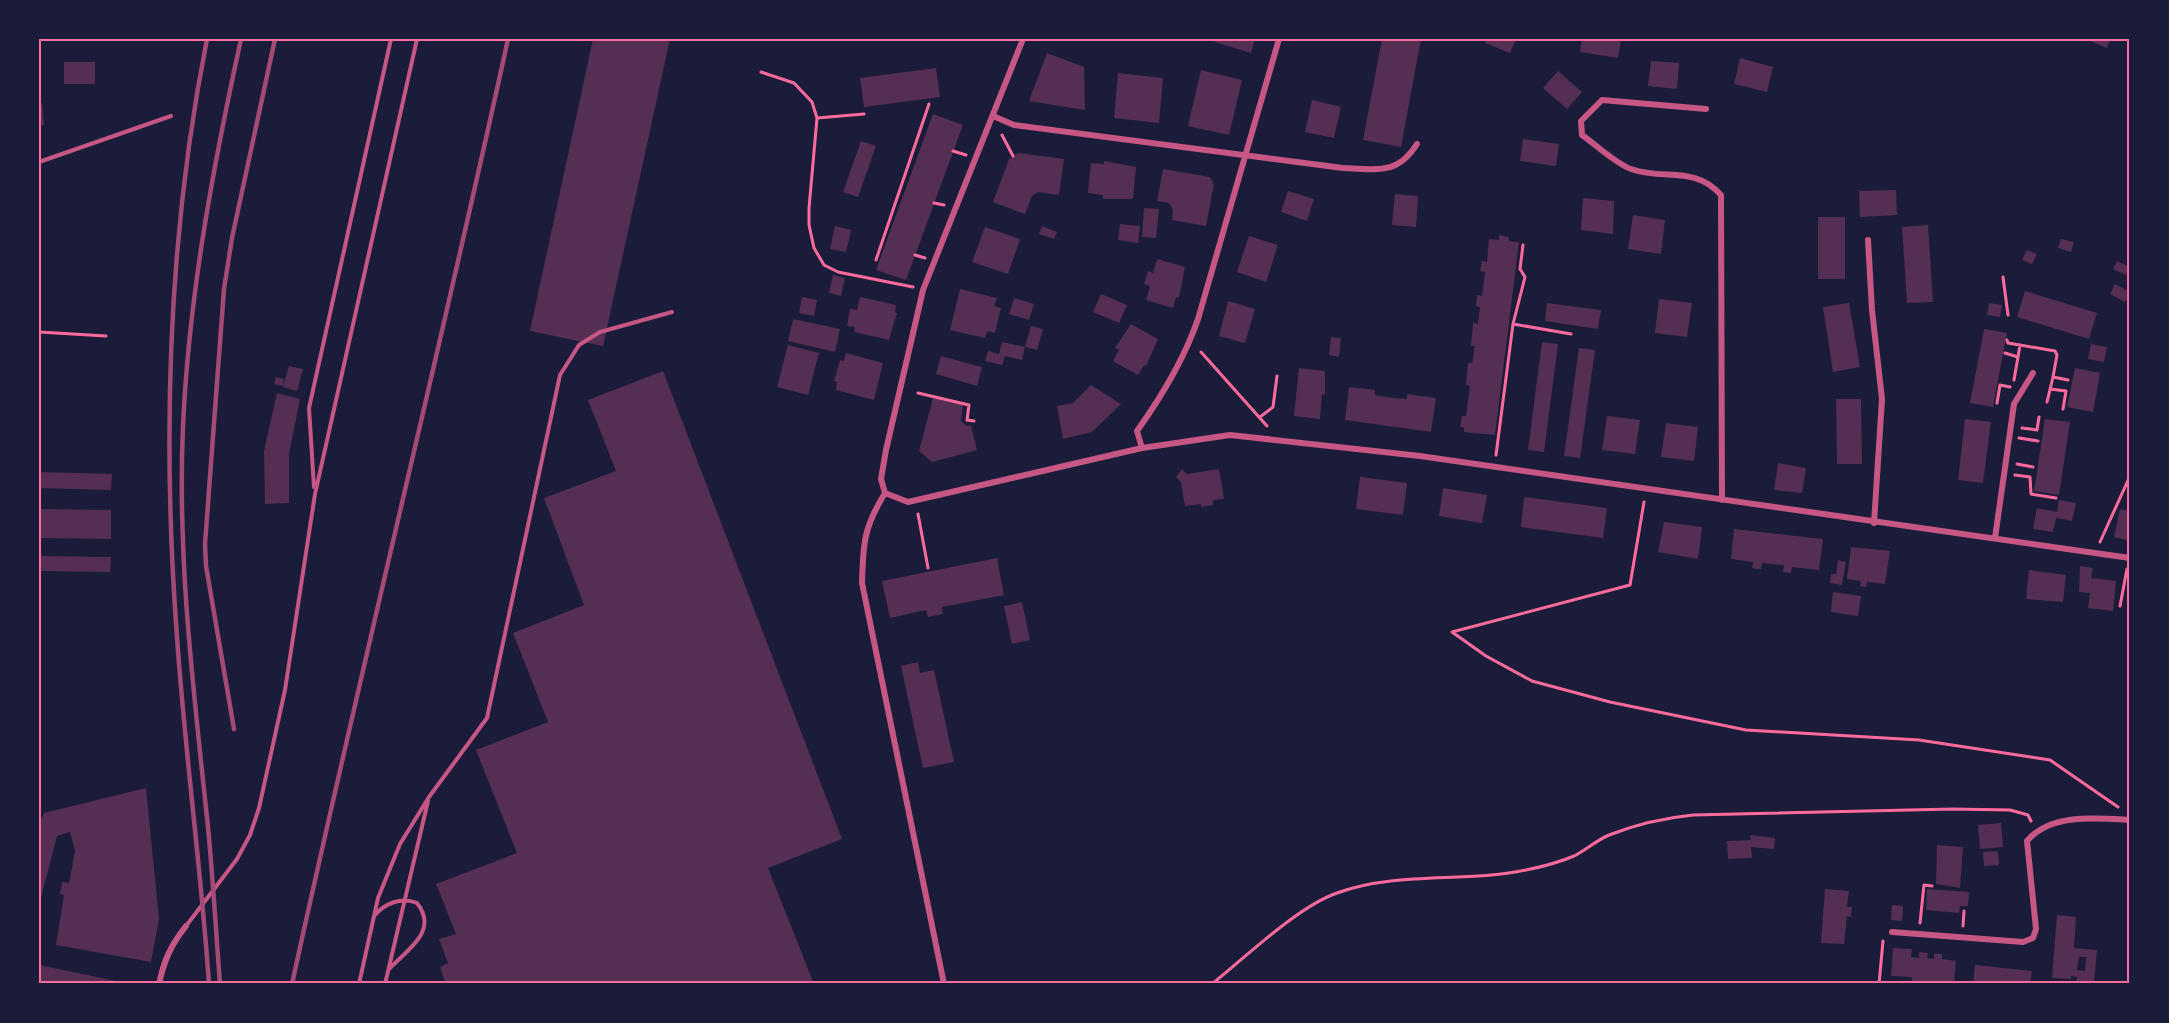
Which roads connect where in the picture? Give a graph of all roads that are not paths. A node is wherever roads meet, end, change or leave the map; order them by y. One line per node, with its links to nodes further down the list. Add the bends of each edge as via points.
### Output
1 (392, 39): 16 (lane, via 309,408)
2 (417, 39): 16 (lane)
3 (1023, 39): 7 (street)
4 (1279, 39): 9 (street)
5 (1706, 109): 17 (street, via 1602,100 1581,121 1581,128 1582,135 1630,169 1698,177 1721,195)
6 (171, 116): 10 (lane)
7 (993, 116): 9 (street, via 1014,125); 15 (street, via 923,290 886,450 881,479)
8 (1417, 144): 9 (street, via 1407,160 1386,170)
9 (1243, 155): 14 (street, via 1212,276 1191,338 1158,402 1137,431)
10 (39, 162)
11 (1868, 240): 18 (street, via 1882,399)
12 (672, 312): 21 (lane, via 600,332 579,345 560,375 487,718)
13 (2033, 373): 19 (street, via 2014,404)
14 (1142, 448): 15 (street, via 908,502); 17 (street, via 1230,435 1267,437)
15 (885, 493): 31 (street, via 869,520 862,549 862,583)
16 (315, 494): 25 (lane, via 285,690 259,808 237,859)
17 (1722, 500): 18 (street)
18 (1874, 523): 19 (street)
19 (1995, 537): 20 (street)
20 (2130, 558)
21 (429, 797): 23 (lane); 24 (lane, via 400,844)
22 (2130, 820): 26 (street, via 2101,818 2051,823 2036,830 2027,841 2036,929 2032,938 2023,942)
23 (405, 900): 24 (lane, via 385,906); 27 (lane); 27 (lane, via 417,903 426,917 426,926)
24 (373, 920): 29 (lane)
25 (186, 926): 28 (street, via 172,944)
26 (1893, 932)
27 (388, 970): 30 (lane)
28 (159, 984)
29 (358, 984)
30 (385, 984)
31 (944, 984)

